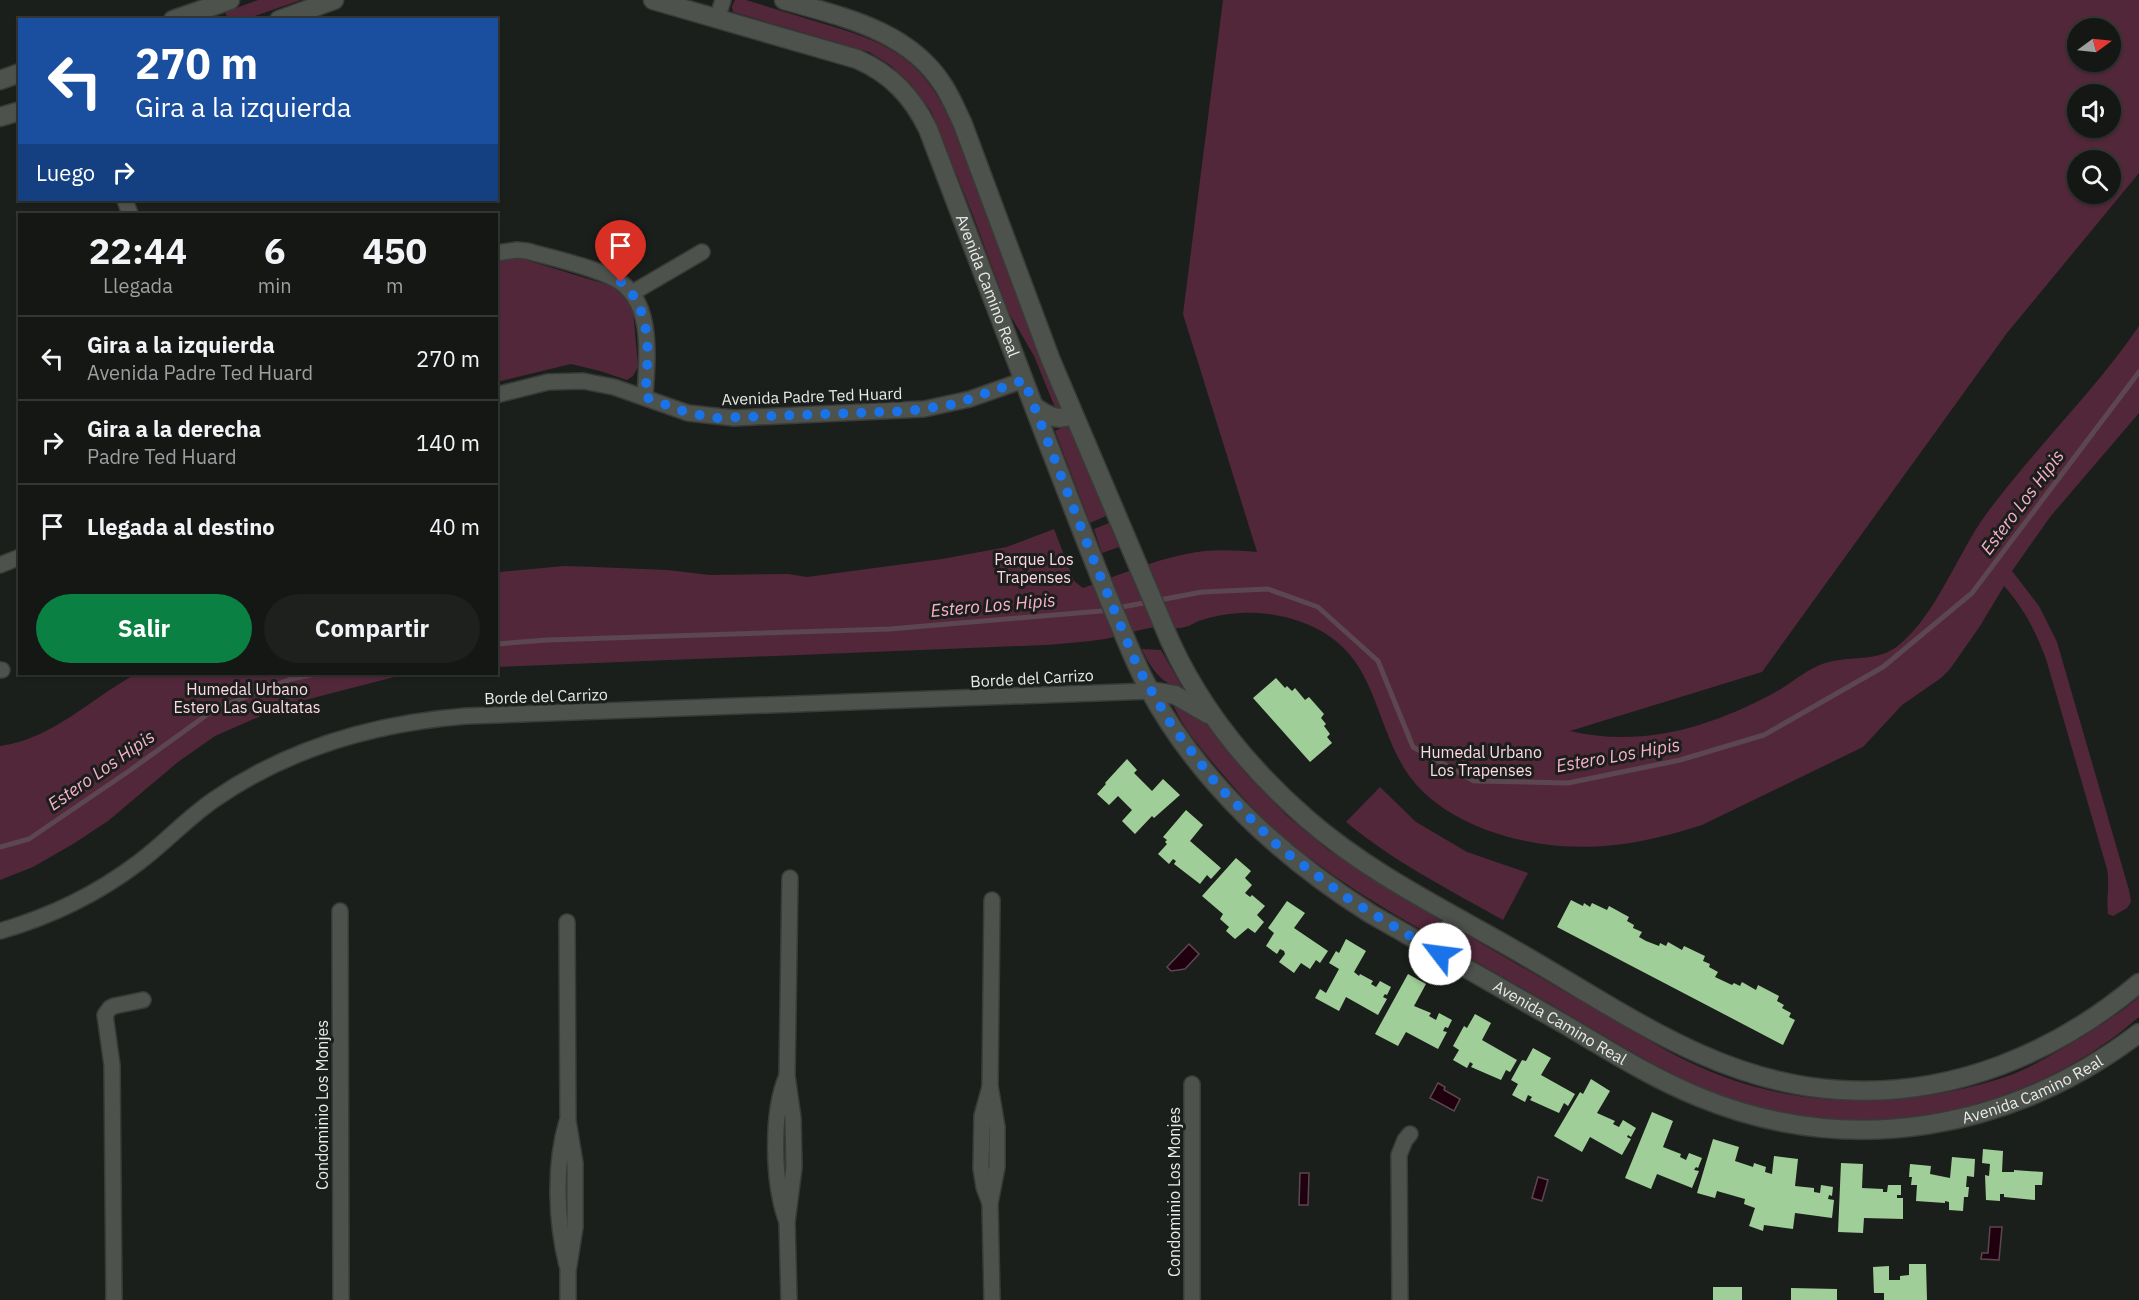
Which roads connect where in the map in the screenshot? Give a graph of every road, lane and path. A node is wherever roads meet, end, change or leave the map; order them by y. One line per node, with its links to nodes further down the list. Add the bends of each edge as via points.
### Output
1 (230, 0): 7 (main road)
2 (334, 0): 8 (main road)
3 (653, 0): 6 (main road, Avenida Camino Real)
4 (723, 0): 9 (street)
5 (784, 0): 21 (main road, Avenida Camino Real, via 878,29 920,58 943,84 962,122)
6 (695, 6): 9 (main road, Avenida Camino Real)
7 (179, 18)
8 (284, 18)
9 (717, 20): 17 (main road, Avenida Camino Real, via 857,59 883,72 904,91 928,129)
10 (18, 74): 11 (main road)
11 (0, 80)
12 (18, 112): 13 (main road)
13 (0, 117)
14 (702, 252): 16 (street)
15 (498, 253): 16 (street, via 517,250 536,254 614,278)
16 (632, 293): 19 (street, via 644,322)
17 (1024, 380): 19 (street, Avenida Padre Ted Huard, via 955,404 909,411 717,418 688,413); 20 (main road, Avenida Camino Real)
18 (498, 394): 19 (street, Avenida Padre Ted Huard, via 548,382 583,381)
19 (645, 397)
20 (1035, 407): 21 (main road, via 1055,418); 24 (main road, Avenida Camino Real, via 1092,556)
21 (1073, 414): 25 (main road, Avenida Camino Real, via 1170,641)
22 (18, 558): 23 (street)
23 (0, 566)
24 (1150, 691): 25 (main road, via 1175,695); 31 (street, Borde del Carrizo, via 466,716 401,724 334,741 273,765 190,817 155,850 110,882 50,914); 32 (main road, Avenida Camino Real, via 1204,769 1266,836 1342,896)
25 (1217, 720): 29 (main road, Avenida Camino Real, via 1261,773 1307,819 1382,874)
26 (790, 878): 41 (street, via 787,1076 794,1157 788,1222)
27 (992, 900): 42 (street, via 990,1086 982,1116 981,1168 990,1203)
28 (340, 911): 39 (street, Condominio Los Monjes)
29 (1461, 920): 32 (main road, via 1445,931); 33 (main road, Avenida Camino Real, via 1700,1055 1746,1074 1816,1088 1902,1089 1981,1073 2064,1036)
30 (567, 922): 40 (street, via 568,1121 560,1152 560,1221)
31 (0, 931)
32 (1440, 954): 35 (main road, Avenida Camino Real, via 1644,1071 1699,1097 1773,1121 1816,1128 1895,1129 1985,1113 2072,1077)
33 (2139, 983)
34 (142, 1000): 38 (street, via 114,1006 105,1015 112,1065)
35 (2139, 1033)
36 (1192, 1084): 43 (street, Condominio Los Monjes)
37 (1410, 1134): 44 (street, via 1400,1155)
38 (114, 1300)
39 (341, 1300)
40 (568, 1300)
41 (789, 1300)
42 (992, 1300)
43 (1192, 1300)
44 (1400, 1300)

